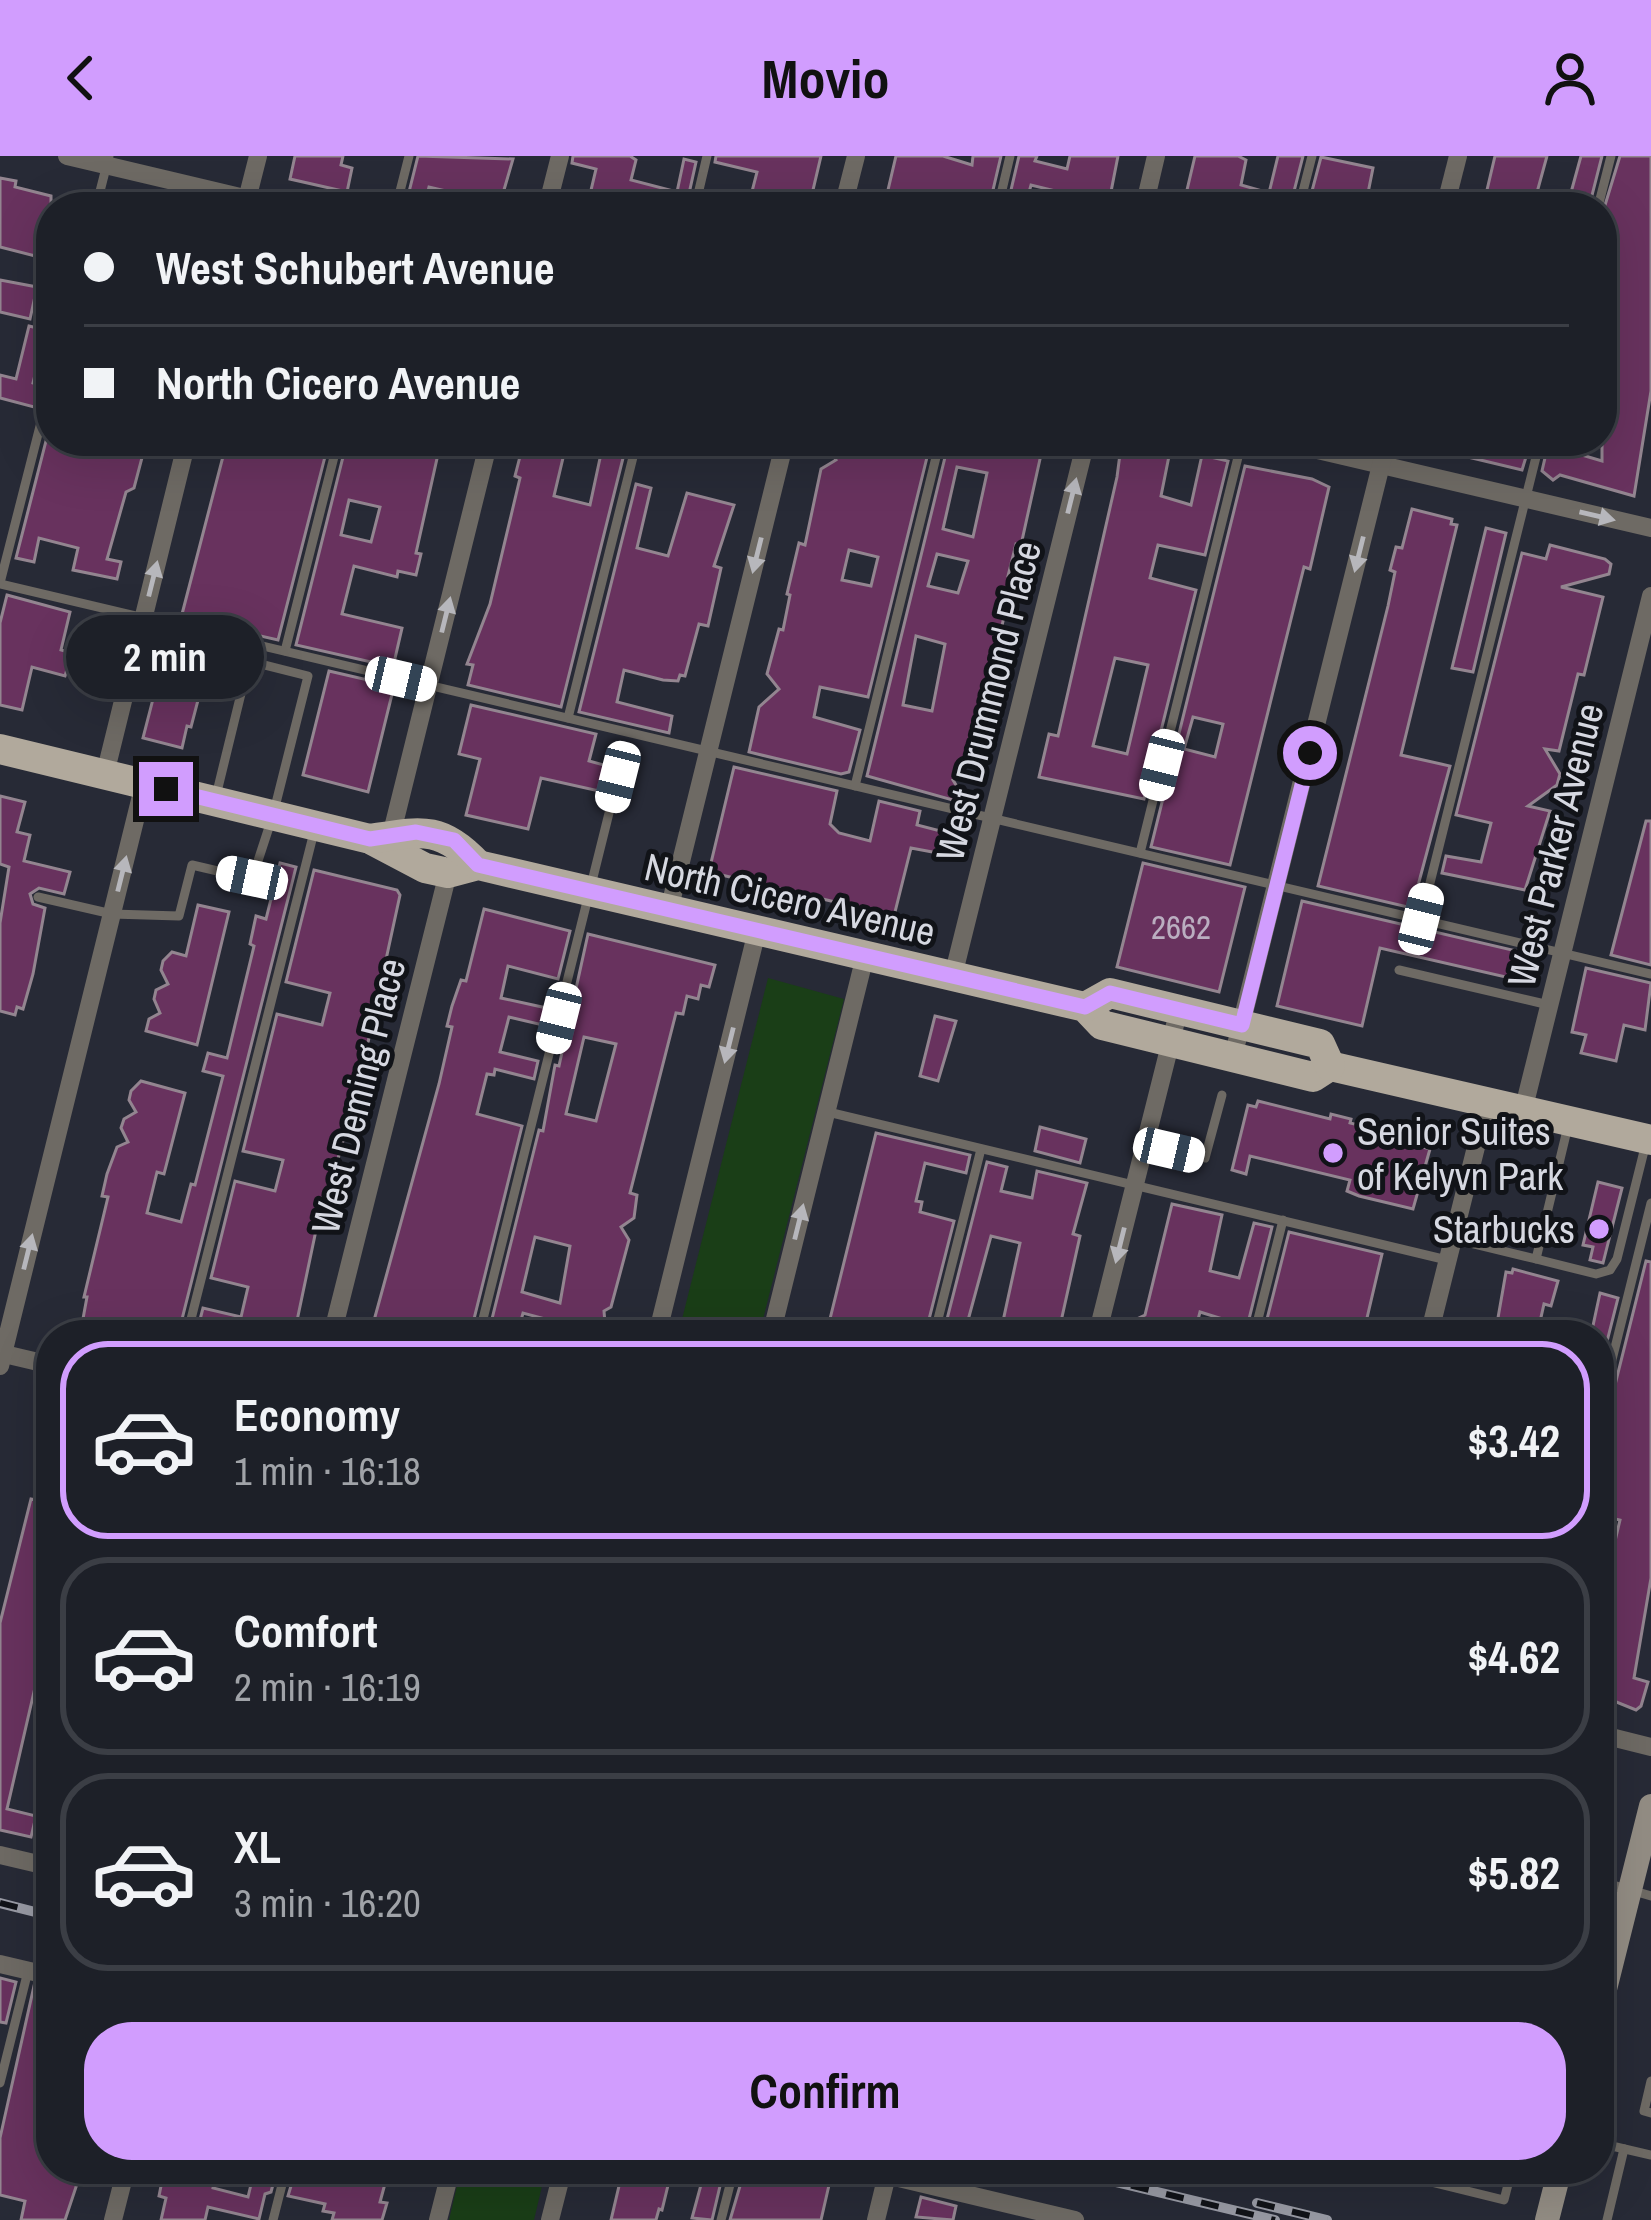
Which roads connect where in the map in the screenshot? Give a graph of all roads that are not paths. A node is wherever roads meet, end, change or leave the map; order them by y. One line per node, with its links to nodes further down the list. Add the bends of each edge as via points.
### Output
1 (67, 156): 12 (street)
2 (257, 156): 15 (street)
3 (409, 156): 16 (lane)
4 (560, 156): 17 (street)
5 (707, 156): 18 (lane)
6 (856, 156): 19 (street)
7 (1010, 156): 20 (lane)
8 (1156, 156): 21 (street)
9 (1312, 156): 22 (lane)
10 (1458, 156): 23 (street)
11 (1611, 156): 24 (lane)
12 (108, 161): 13 (lane); 14 (street)
13 (100, 192)
14 (210, 192)
15 (249, 192)
16 (400, 192)
17 (551, 192)
18 (698, 192)
19 (847, 192)
20 (1002, 192)
21 (1148, 192)
22 (1303, 192)
23 (1449, 192)
24 (1602, 192)
25 (36, 442): 40 (lane)
26 (183, 456): 42 (street, one-way to 26)
27 (334, 456): 43 (lane)
28 (485, 456): 44 (street, one-way to 28)
29 (633, 456): 45 (lane)
30 (781, 456): 47 (street, one-way to 47)
31 (936, 456): 51 (lane)
32 (1082, 456): 54 (street, West Drummond Place, one-way to 32)
33 (1237, 456): 57 (lane)
34 (1343, 456): 37 (street)
35 (1383, 456): 37 (street)
36 (1536, 456): 38 (lane)
37 (1381, 465): 38 (street); 59 (street, one-way to 59)
38 (1526, 499): 39 (street, one-way to 39); 64 (lane)
39 (1651, 528)
40 (0, 583): 42 (lane)
41 (1651, 596): 66 (street, West Parker Avenue)
42 (143, 618): 43 (lane); 48 (street)
43 (285, 651): 44 (lane)
44 (428, 685): 45 (lane); 56 (street)
45 (568, 718): 47 (lane)
46 (0, 748): 48 (main road, North Cicero Avenue)
47 (708, 751): 51 (lane); 62 (street)
48 (105, 774): 50 (main road, North Cicero Avenue)
49 (618, 777): 60 (lane)
50 (144, 784): 52 (main road, North Cicero Avenue); 63 (street, one-way to 50)
51 (855, 786): 54 (lane)
52 (214, 801): 53 (main road, North Cicero Avenue); 53 (lane, via 249,662 308,676)
53 (273, 815): 55 (main road, North Cicero Avenue); 63 (lane, via 252,878 192,865 179,916)
54 (993, 818): 57 (lane); 70 (street, West Drummond Place)
55 (315, 825): 56 (main road, North Cicero Avenue); 92 (lane)
56 (383, 842): 58 (main road, North Cicero Avenue, via 416,832 454,840)
57 (1140, 853): 59 (lane)
58 (463, 869): 60 (main road, North Cicero Avenue); 93 (street, West Deming Place)
59 (1277, 885): 64 (lane); 74 (street)
60 (590, 892): 62 (main road, North Cicero Avenue); 94 (lane)
61 (38, 897): 63 (lane)
62 (669, 910): 65 (main road, North Cicero Avenue)
63 (112, 914): 102 (street, one-way to 63)
64 (1421, 919): 66 (lane)
65 (757, 931): 67 (main road, North Cicero Avenue); 95 (street, one-way to 95)
66 (1562, 952): 69 (lane); 71 (street, West Parker Avenue)
67 (865, 956): 70 (main road, North Cicero Avenue); 81 (street)
68 (1399, 970): 71 (lane)
69 (1651, 974)
70 (953, 976): 72 (main road, North Cicero Avenue)
71 (1549, 1005): 80 (street, West Parker Avenue)
72 (1085, 1007): 73 (main road, North Cicero Avenue, via 1110,993); 75 (main road, North Cicero Avenue, via 1102,1025)
73 (1179, 1010): 74 (main road, North Cicero Avenue); 75 (street)
74 (1242, 1025): 76 (street); 77 (main road, North Cicero Avenue, via 1320,1044)
75 (1171, 1042): 76 (main road, North Cicero Avenue); 84 (street)
76 (1233, 1057): 77 (main road, North Cicero Avenue, via 1313,1077)
77 (1330, 1066): 79 (main road, North Cicero Avenue)
78 (1222, 1095): 84 (lane, via 1205,1158)
79 (1487, 1102): 80 (main road, North Cicero Avenue); 89 (street)
80 (1523, 1111): 82 (main road, North Cicero Avenue)
81 (826, 1112): 85 (lane); 96 (street, one-way to 81)
82 (1569, 1122): 83 (main road, North Cicero Avenue); 90 (lane)
83 (1649, 1140): 90 (lane, via 1610,1270 1596,1274)
84 (1145, 1145): 86 (street)
85 (981, 1149): 86 (lane); 97 (lane)
86 (1135, 1184): 88 (lane); 98 (street, one-way to 98)
87 (1651, 1203): 101 (lane)
88 (1283, 1220): 91 (lane); 99 (lane)
89 (1453, 1239): 90 (lane); 91 (street)
90 (1536, 1259)
91 (1448, 1260): 100 (street)
92 (191, 1320)
93 (336, 1320)
94 (483, 1320)
95 (661, 1320)
96 (775, 1320)
97 (938, 1320)
98 (1101, 1320)
99 (1258, 1320)
100 (1433, 1320)
101 (1614, 1352)
102 (1, 1357): 103 (street)
103 (36, 1363)
104 (1614, 1738): 105 (street)
105 (1651, 1747)
106 (1651, 1806): 109 (main road)
107 (0, 1855): 108 (street)
108 (36, 1863)
109 (1641, 1892): 112 (main road)
110 (0, 1964): 111 (street)
111 (28, 1970): 113 (street); 115 (lane)
112 (1614, 1970)
113 (36, 1972)
114 (1651, 2081): 116 (lane, via 1644,2111)
115 (0, 2083)
116 (1651, 2113)
117 (1614, 2147): 118 (lane)
118 (1624, 2149): 119 (lane); 139 (lane)
119 (1651, 2156)
120 (122, 2184): 131 (street)
121 (282, 2184): 132 (lane)
122 (447, 2184): 133 (street)
123 (558, 2184): 134 (street)
124 (730, 2184): 135 (lane)
125 (885, 2184): 136 (street)
126 (917, 2184): 130 (street)
127 (1436, 2184): 128 (lane, via 1504,2200)
128 (1508, 2184)
129 (1556, 2184): 138 (main road)
130 (1012, 2213): 137 (street)
131 (113, 2220)
132 (273, 2220)
133 (438, 2220)
134 (550, 2220)
135 (722, 2220)
136 (875, 2220)
137 (1075, 2220)
138 (1547, 2220)
139 (1607, 2220)

